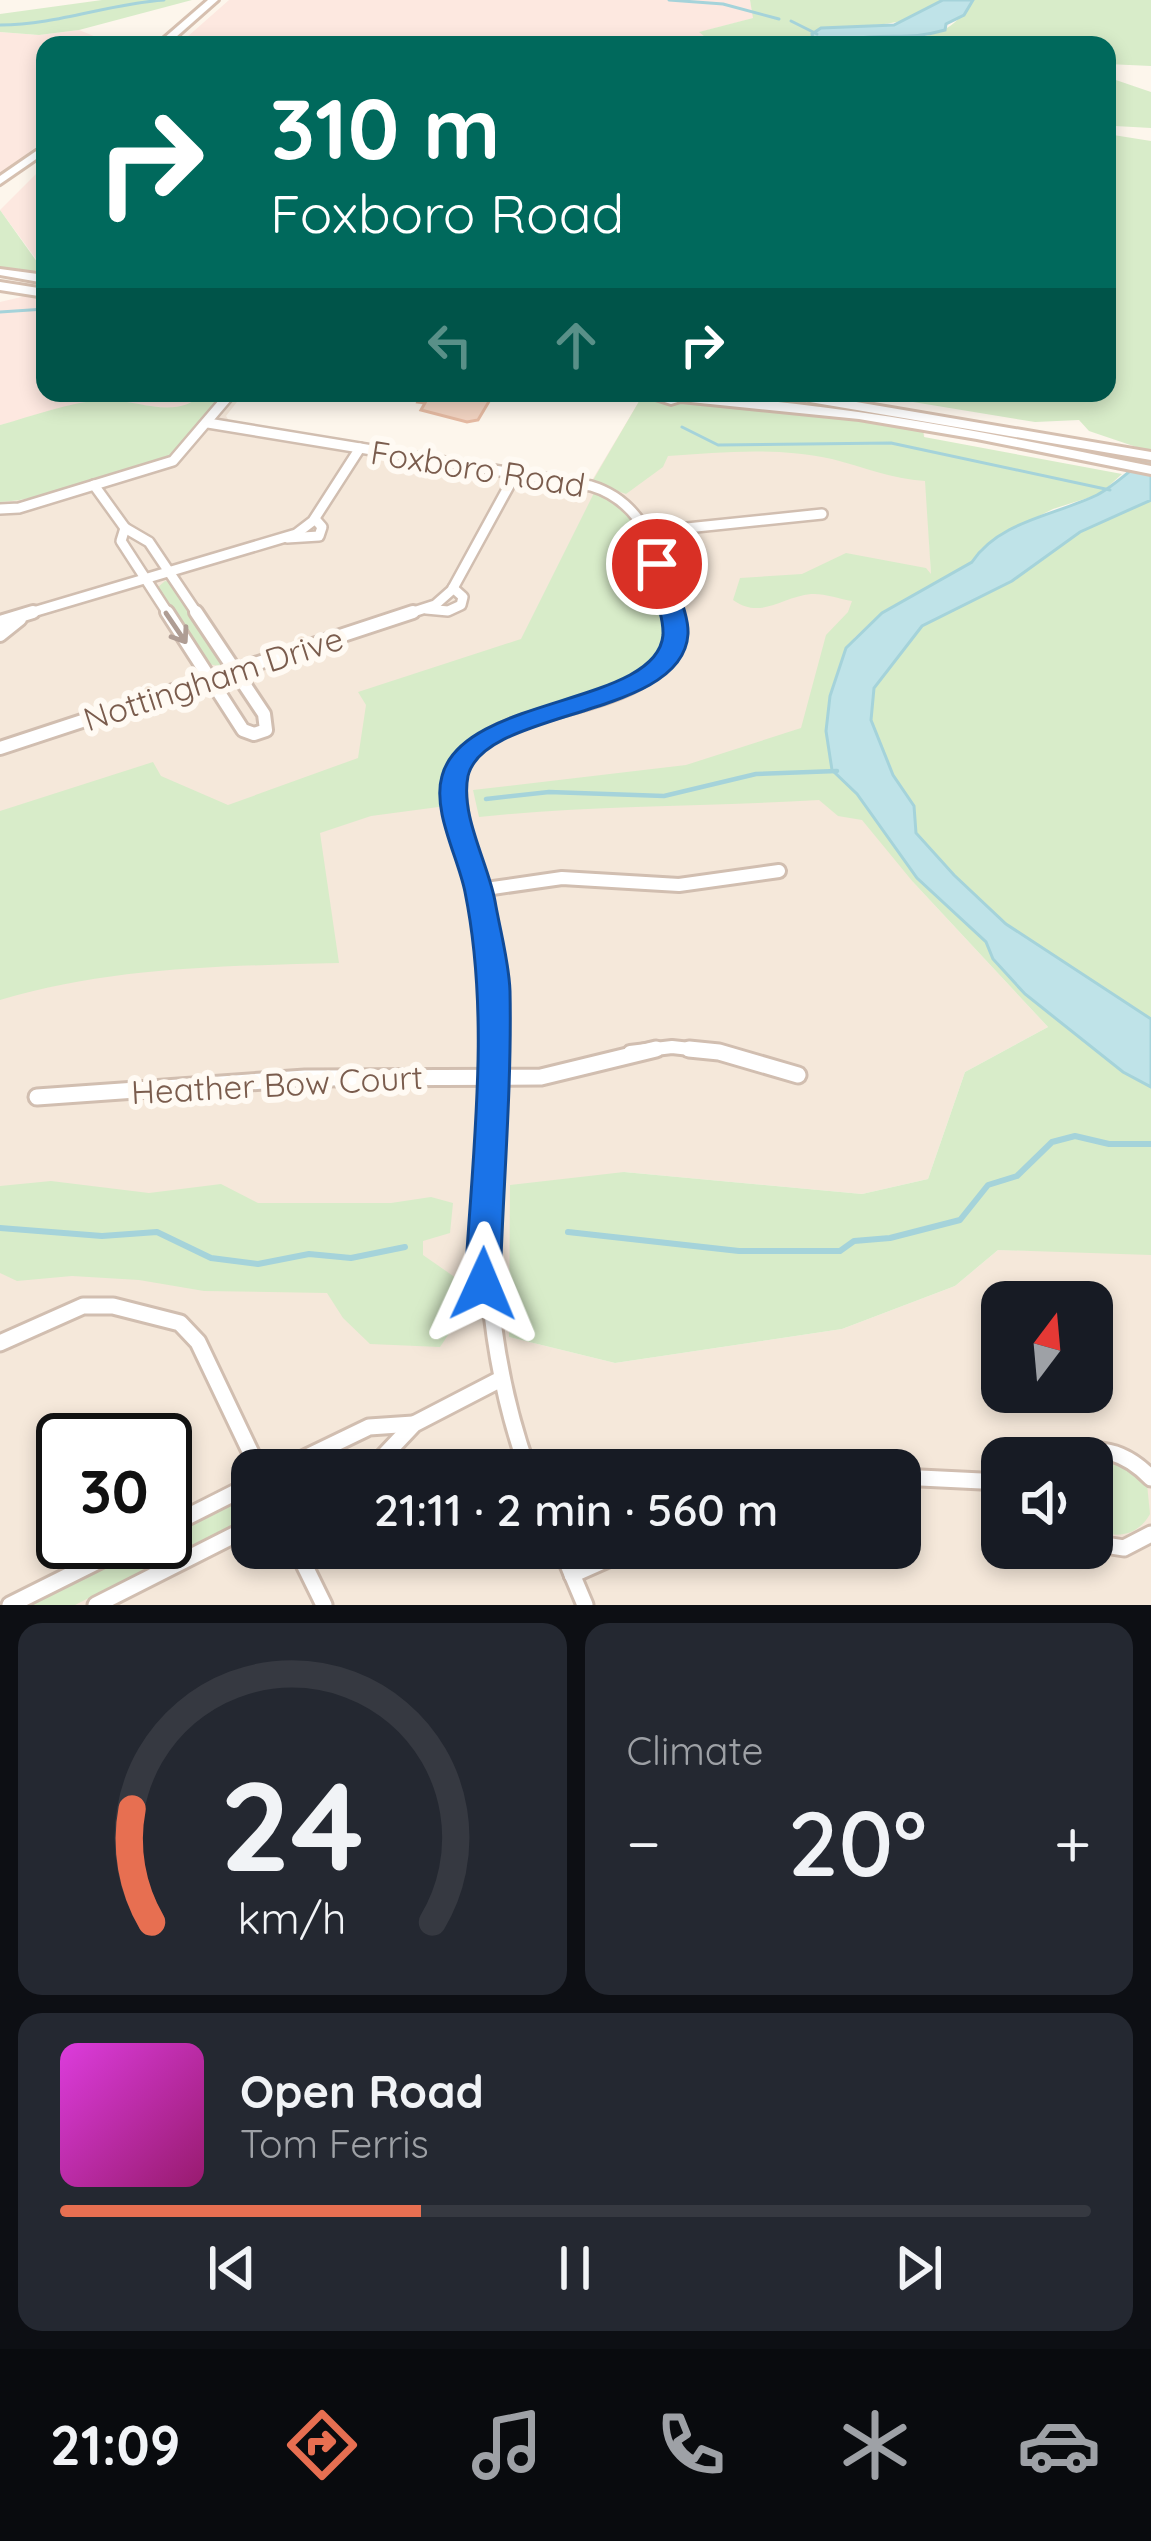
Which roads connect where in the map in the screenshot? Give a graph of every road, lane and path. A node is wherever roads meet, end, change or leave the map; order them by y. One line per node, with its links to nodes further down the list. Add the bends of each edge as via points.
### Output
1 (213, 0): 2 (street)
2 (171, 36)
3 (36, 155): 5 (street)
4 (36, 156): 6 (street)
5 (0, 181)
6 (0, 194)
7 (0, 272): 8 (street)
8 (36, 278)
9 (0, 286): 10 (street)
10 (36, 292)
11 (225, 402): 14 (street)
12 (749, 402): 17 (street)
13 (834, 402): 16 (street)
14 (208, 423): 15 (street, Foxboro Road); 19 (street, via 173,460)
15 (360, 448): 18 (street, Foxboro Road); 24 (street, via 314,518 286,538)
16 (1151, 456)
17 (1151, 470)
18 (515, 473): 23 (street, Foxboro Road, via 617,494); 29 (street, Nottingham Drive, via 444,599)
19 (94, 485): 20 (street); 22 (street)
20 (0, 509)
21 (822, 514): 23 (street)
22 (125, 528): 24 (street, via 144,536); 25 (street, via 121,541)
23 (648, 532): 33 (street, via 675,634 670,655 644,679 492,735 469,752 453,786)
24 (170, 573): 25 (street); 29 (street)
25 (145, 581): 26 (street); 30 (street, one-way to 30)
26 (20, 619): 27 (street); 28 (street)
27 (0, 622)
28 (0, 635)
29 (236, 671): 30 (street, Nottingham Drive); 30 (street, via 268,722 261,733 243,730)
30 (211, 680): 31 (street, Nottingham Drive)
31 (0, 748)
32 (778, 871): 33 (street, via 679,885 562,878)
33 (479, 890): 35 (street, via 495,987)
34 (798, 1075): 35 (street, Heather Bow Court, via 672,1047 541,1077)
35 (491, 1076): 36 (street, Heather Bow Court, via 260,1080); 38 (street, via 483,1284)
36 (37, 1097)
37 (0, 1343): 40 (street, via 98,1305 180,1323 198,1342)
38 (497, 1381): 39 (street); 43 (street)
39 (414, 1424): 41 (street, via 369,1427); 42 (street)
40 (249, 1449)
41 (323, 1449)
42 (390, 1449)
43 (521, 1449)
44 (1113, 1452): 45 (street)
45 (1151, 1478)
46 (921, 1479): 47 (street)
47 (981, 1481)
48 (231, 1495): 49 (street)
49 (192, 1514)
50 (1151, 1534): 52 (street)
51 (231, 1537): 59 (street)
52 (1113, 1546)
53 (82, 1569): 58 (street)
54 (306, 1569): 60 (street)
55 (570, 1569): 57 (street)
56 (586, 1569): 57 (street)
57 (572, 1575): 61 (street)
58 (10, 1605)
59 (96, 1605)
60 (324, 1605)
61 (585, 1605)

